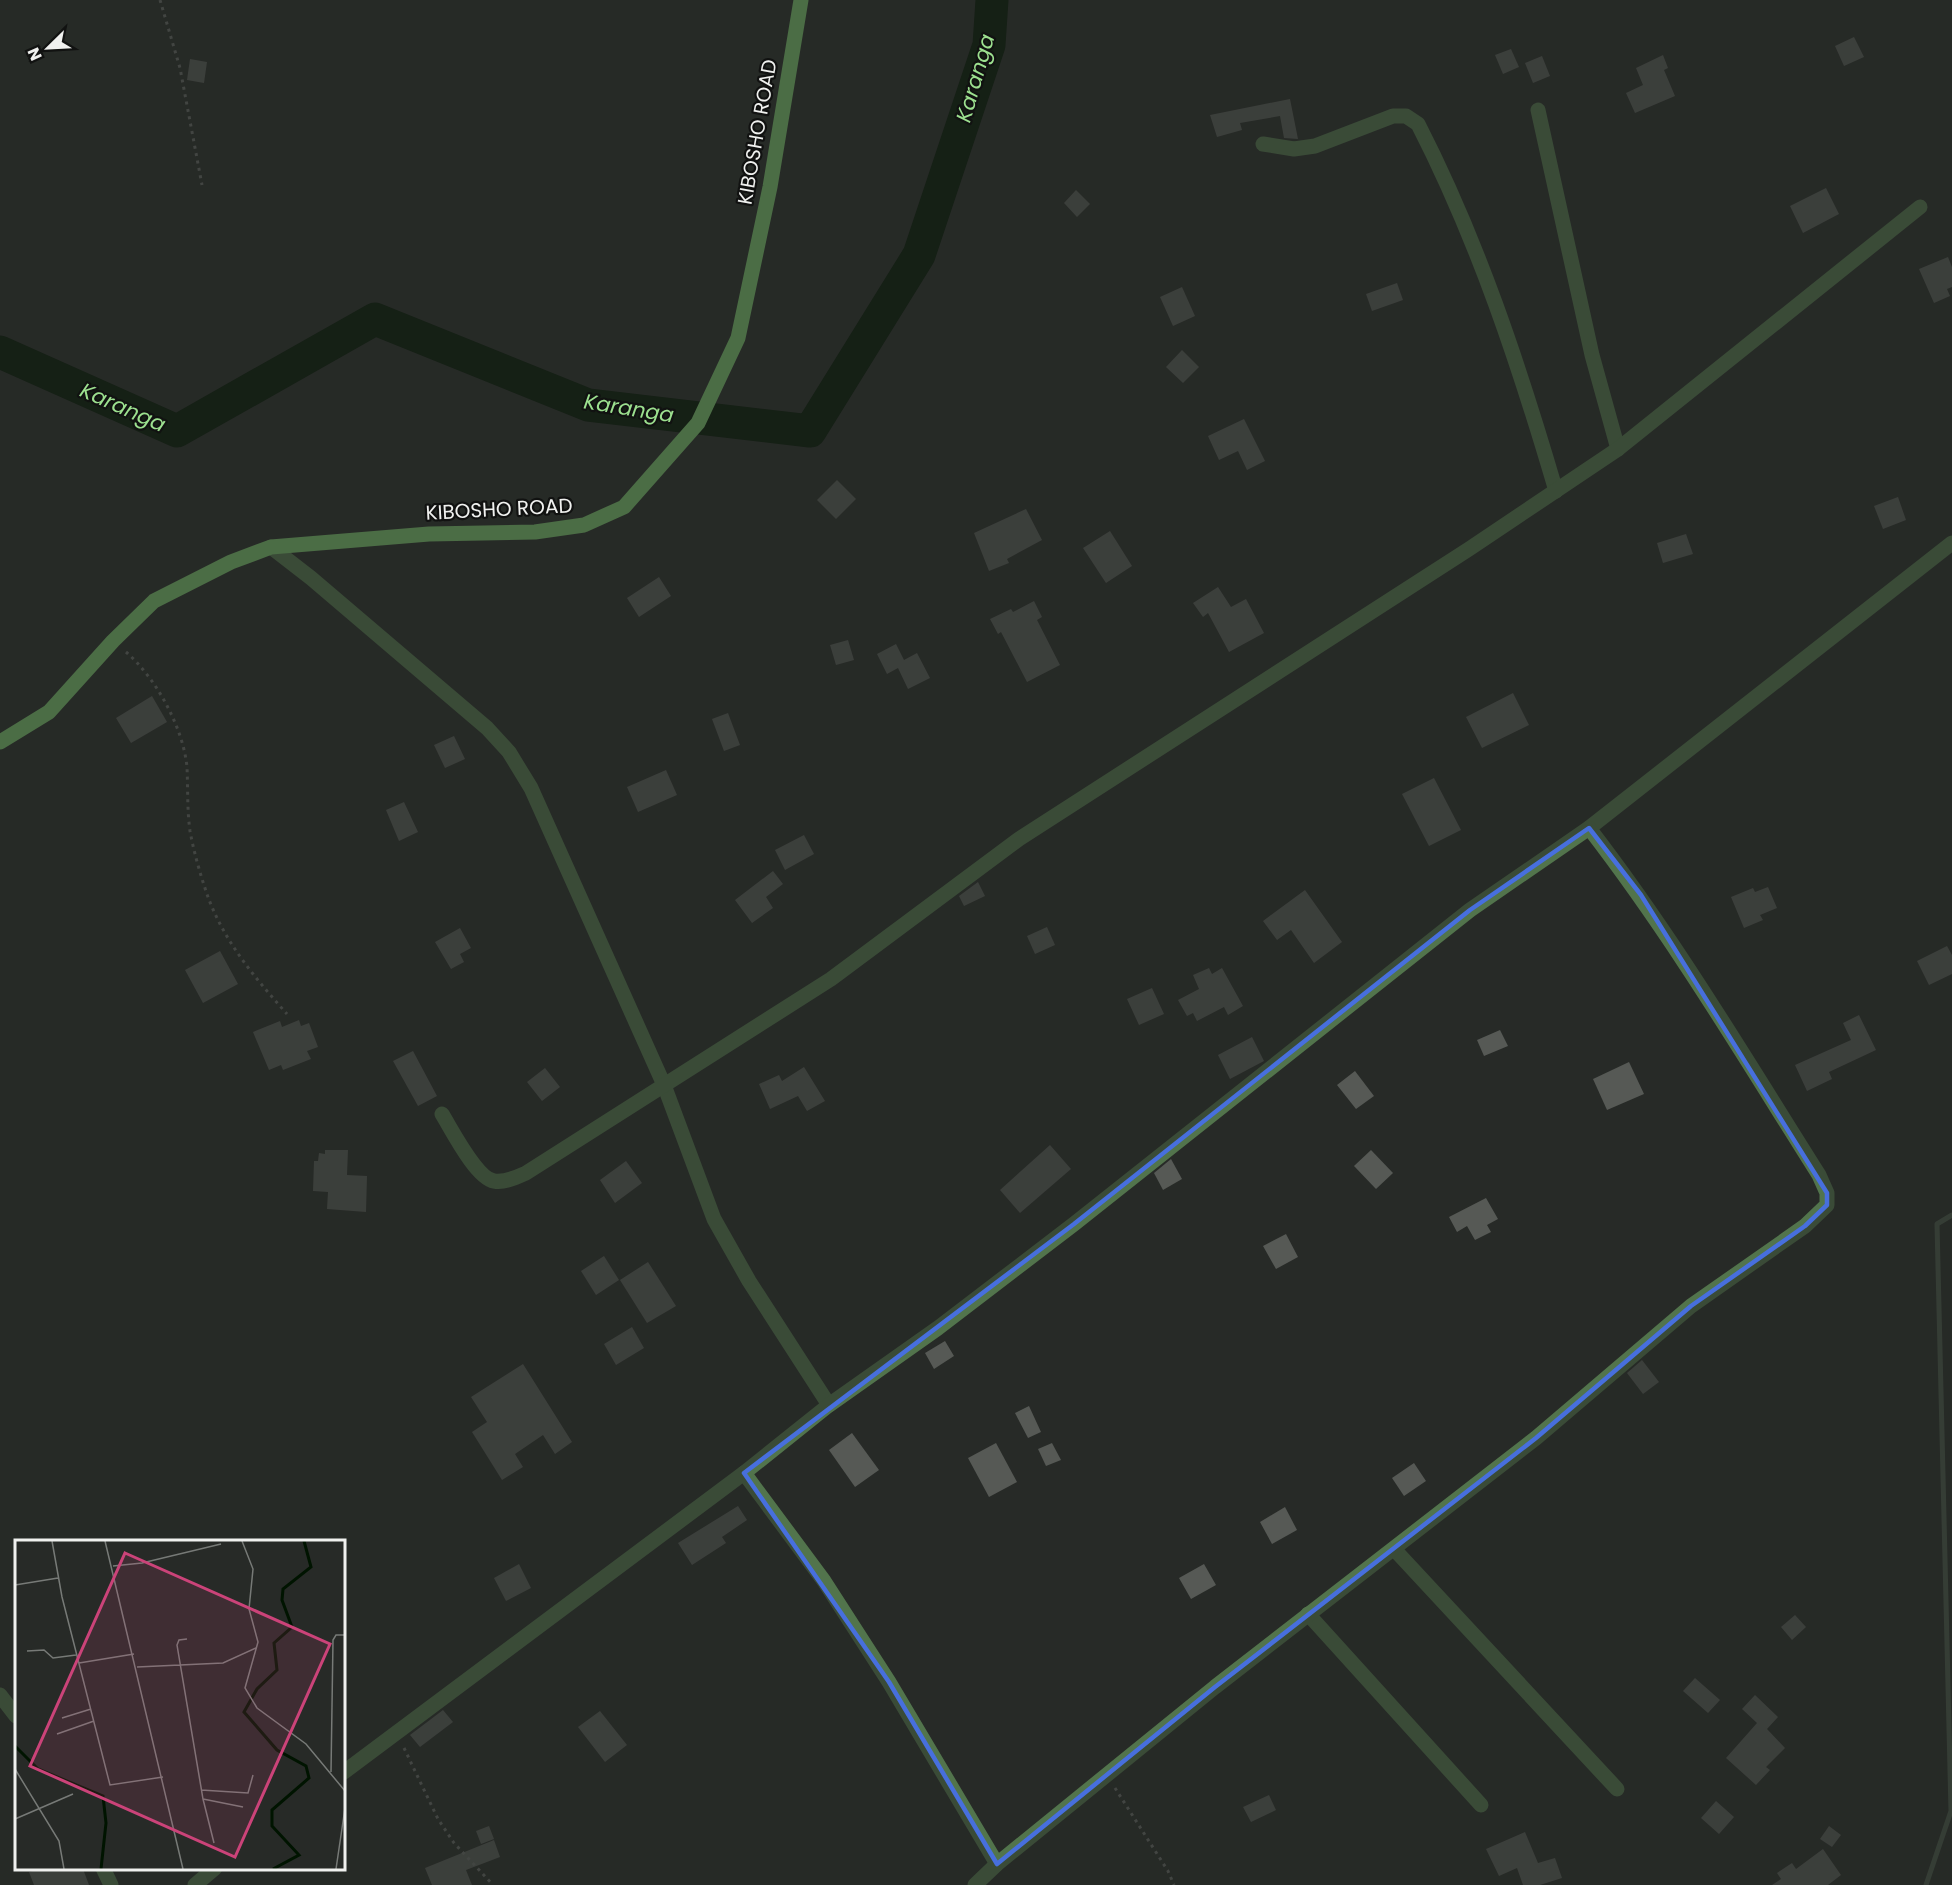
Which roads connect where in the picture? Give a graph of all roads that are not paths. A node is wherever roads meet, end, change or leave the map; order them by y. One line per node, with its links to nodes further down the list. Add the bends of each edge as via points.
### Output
1 (801, 0): 8 (main road, KIBOSHO ROAD, via 770,187 738,338 698,423 624,507 584,525 535,532 429,534)
2 (1538, 110): 5 (street, via 1590,344)
3 (1263, 144): 6 (street, via 1294,149 1315,146 1394,116 1406,116 1418,124 1482,265 1525,385)
4 (1920, 207): 5 (street)
5 (1618, 449): 6 (street)
6 (1556, 491): 11 (street, via 1019,839 831,979)
7 (1952, 543): 10 (street)
8 (271, 547): 9 (main road, KIBOSHO ROAD, via 231,562 154,601 49,712); 11 (street, via 487,728 509,752 535,797)
9 (0, 742)
10 (1589, 828): 13 (street, via 1470,910 1083,1217); 15 (street, via 1641,895 1755,1072 1819,1175 1827,1193 1827,1205 1805,1226 1691,1306 1536,1438)
11 (664, 1085): 12 (street, via 526,1173 510,1179 493,1181 478,1171); 13 (street, via 714,1219)
12 (442, 1114)
13 (829, 1405): 14 (street)
14 (744, 1473): 19 (street); 22 (street, via 824,1581)
15 (1394, 1549): 16 (street); 20 (street)
16 (1308, 1614): 21 (street); 22 (street)
17 (0, 1695): 18 (street)
18 (15, 1715)
19 (345, 1771)
20 (1617, 1789)
21 (1481, 1804)
22 (997, 1864): 27 (street)
23 (104, 1870): 25 (street)
24 (214, 1870): 26 (street)
25 (111, 1885)
26 (195, 1885)
27 (975, 1885)

